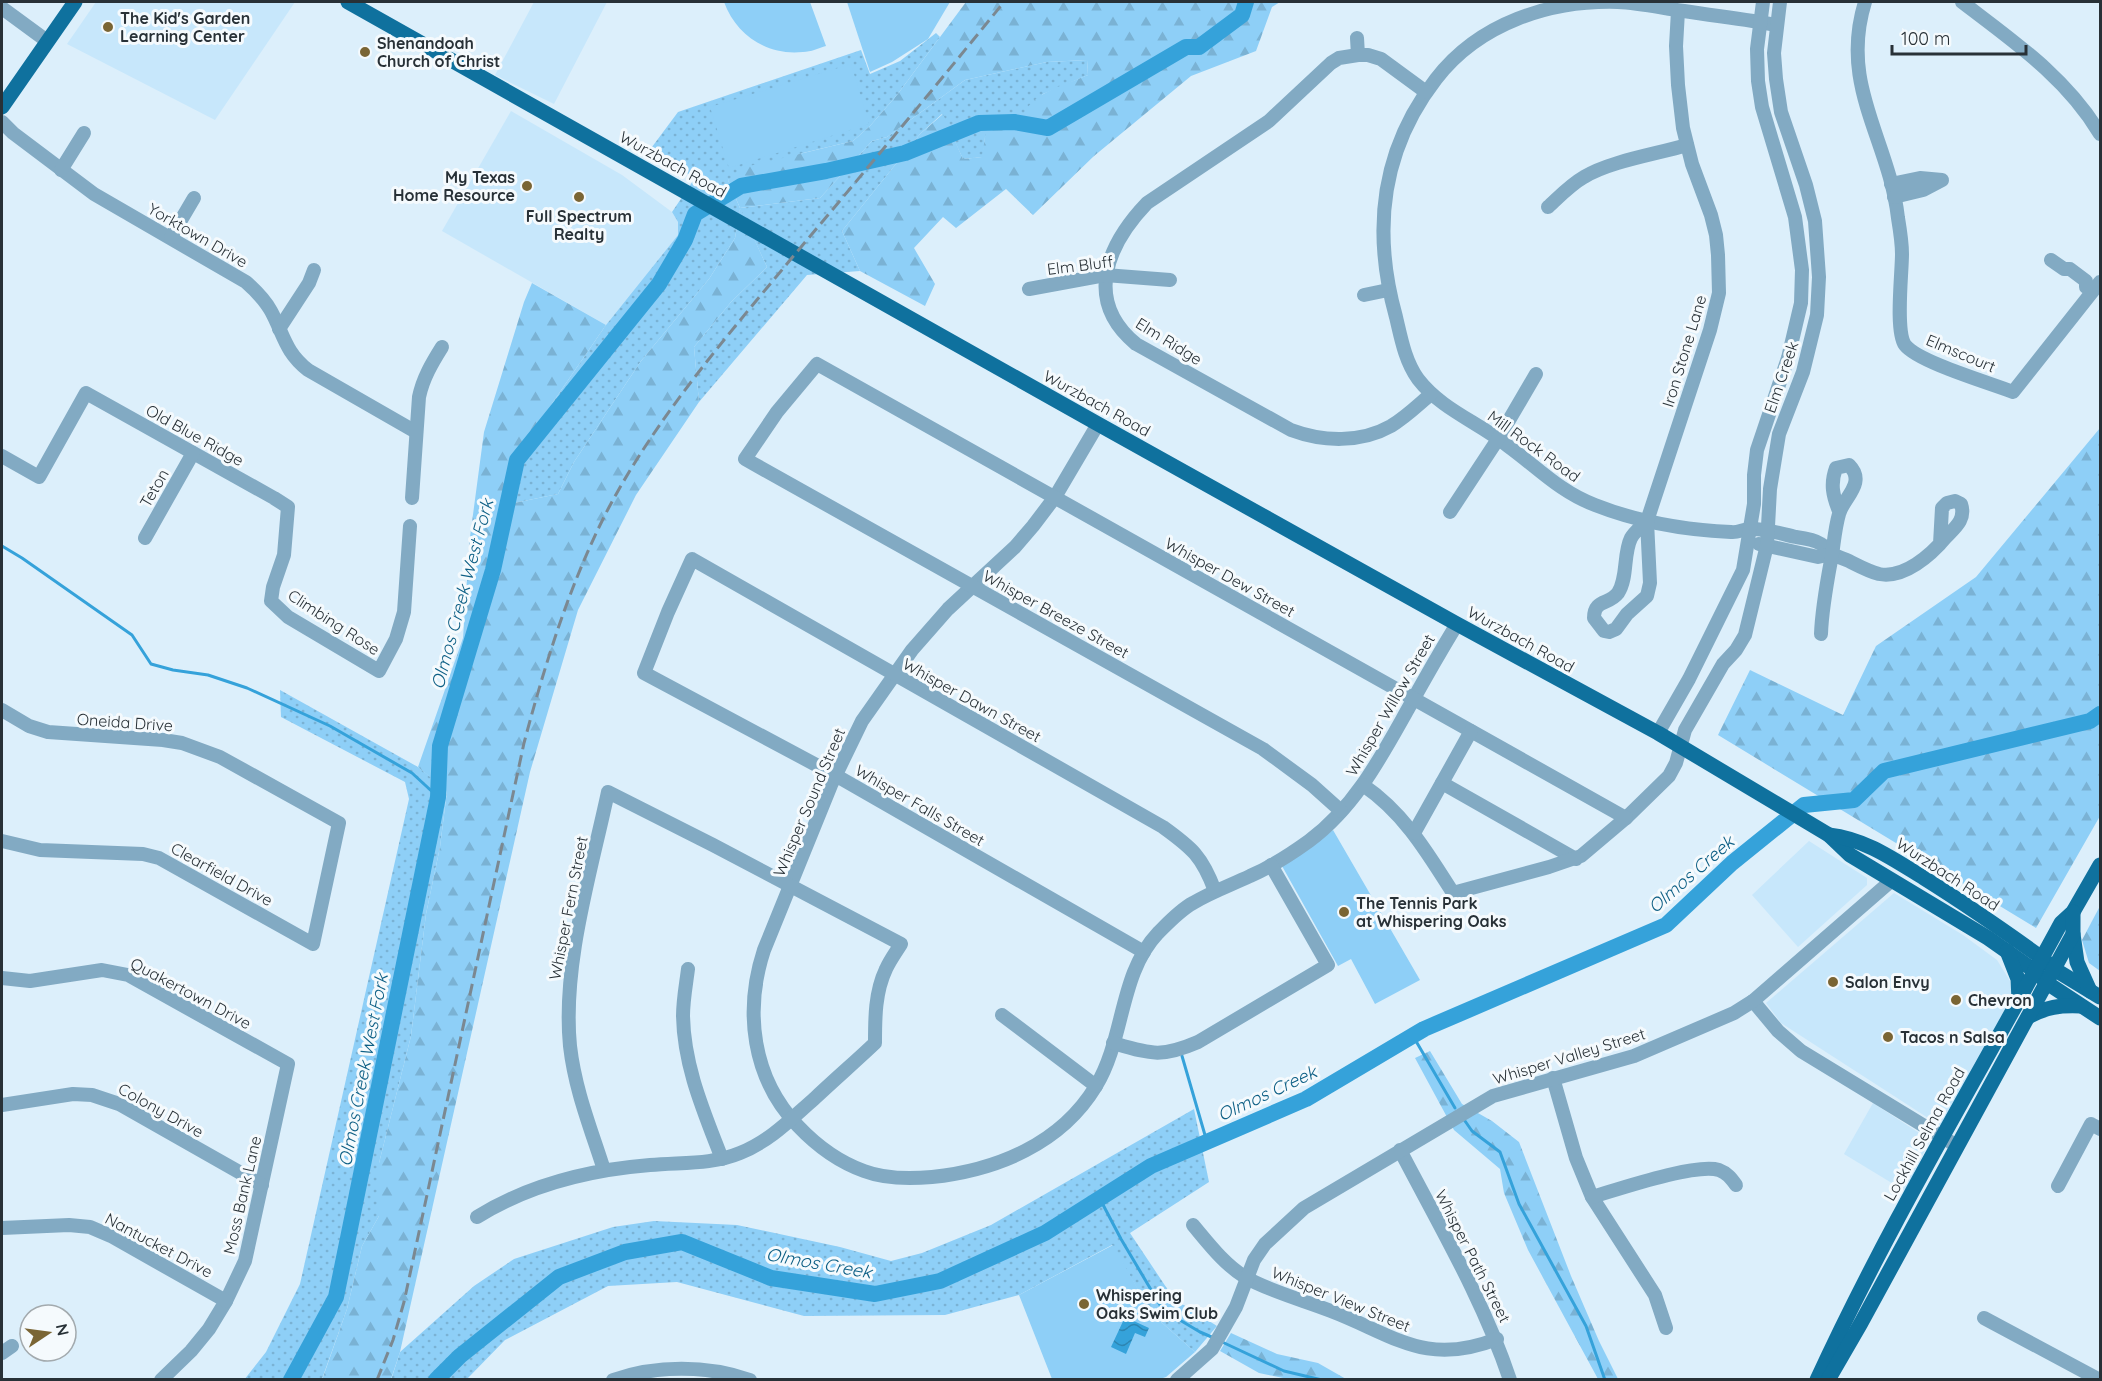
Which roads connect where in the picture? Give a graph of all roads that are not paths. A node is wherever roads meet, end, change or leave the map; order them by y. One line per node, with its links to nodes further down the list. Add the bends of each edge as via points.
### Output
1 (75, 2): 12 (main road)
2 (348, 2): 37 (main road, Wurzbach Road)
3 (1763, 2): 9 (street, Elm Creek)
4 (1780, 2): 10 (street, Elm Creek)
5 (1865, 2): 28 (street, Elmscourt, via 1859,32 1860,80 1898,215 1902,251 1900,329 1905,345 1923,358 2013,392)
6 (1962, 2): 18 (street, via 2057,78)
7 (2, 8): 12 (street)
8 (1678, 11): 9 (street, Mill Rock Road); 14 (street, Mill Rock Road, via 1620,2 1572,3 1533,12 1473,43); 19 (street, Iron Stone Lane, via 1678,85)
9 (1759, 22): 10 (street, Mill Rock Road); 48 (street, Elm Creek, via 1762,107 1796,217 1802,270 1796,330 1757,450)
10 (1776, 25): 50 (street, Elm Creek, via 1774,53 1781,112 1815,221 1819,277 1810,346 1775,453)
11 (1357, 38): 13 (street)
12 (47, 41): 15 (main road)
13 (1358, 55): 14 (street, via 1381,59); 26 (street, Elm Ridge, via 1331,63 1269,121 1147,203 1116,246)
14 (1426, 92): 30 (street, Mill Rock Road, via 1403,132 1387,184 1382,239)
15 (2, 108)
16 (2, 122): 20 (street, Yorktown Drive)
17 (84, 133): 20 (street)
18 (2100, 134)
19 (1687, 145): 22 (street, via 1591,173); 46 (street, Iron Stone Lane, via 1716,235 1719,293)
20 (61, 170): 23 (street, Yorktown Drive, via 94,194)
21 (194, 198): 23 (street)
22 (1548, 207)
23 (171, 237): 32 (street, Yorktown Drive, via 255,290)
24 (2051, 260): 28 (street, via 2080,287)
25 (314, 270): 32 (street)
26 (1105, 276): 27 (street, Elm Bluff); 29 (street, Elm Bluff); 36 (street, Elm Ridge, via 1109,310 1120,329 1136,344 1302,434 1336,439 1359,437 1406,415)
27 (1170, 280)
28 (2094, 286)
29 (1029, 289)
30 (1388, 290): 31 (street); 36 (street, Mill Rock Road, via 1406,355)
31 (1364, 295)
32 (279, 329): 38 (street, Yorktown Drive, via 297,362)
33 (442, 347): 38 (street, via 422,383)
34 (818, 364): 42 (street, Whisper Dew Street); 54 (street, Whisper Breeze Street, via 777,412 745,459)
35 (1536, 374): 39 (street)
36 (1431, 394): 39 (street, Mill Rock Road)
37 (1098, 424): 42 (street, Whisper Sound Street); 58 (main road, Wurzbach Road)
38 (416, 432): 43 (street)
39 (1498, 439): 45 (street); 46 (street, Mill Rock Road, via 1568,492 1595,506)
40 (193, 453): 41 (street, Old Blue Ridge, via 86,393 39,477); 49 (street, Teton); 56 (street, Old Blue Ridge, via 288,507 284,555)
41 (2, 456)
42 (1055, 497): 54 (street, Whisper Sound Street, via 1015,547); 62 (street, Whisper Dew Street)
43 (412, 498)
44 (1839, 511): 52 (street)
45 (1450, 512)
46 (1647, 521): 48 (street, Mill Rock Road); 55 (street, via 1632,536 1626,550); 57 (street, via 1650,583 1647,596)
47 (410, 526): 56 (street, Climbing Rose, via 404,612 396,639 379,671 288,617)
48 (1749, 535): 50 (street, Mill Rock Road); 61 (street, Elm Creek, via 1743,570)
49 (145, 538)
50 (1768, 539): 52 (street, Mill Rock Road, via 1795,544 1820,542); 63 (street, Elm Creek, via 1745,635)
51 (1940, 544): 52 (street, Mill Rock Road, via 1923,559 1895,574 1867,570)
52 (1832, 554): 59 (street)
53 (692, 559): 60 (street, Whisper Dawn Street); 68 (street, Whisper Falls Street, via 644,673)
54 (972, 587): 60 (street, Whisper Sound Street, via 912,650); 71 (street, Whisper Breeze Street, via 1263,749)
55 (1618, 592): 57 (street); 57 (street, via 1596,606 1594,618 1598,625 1609,632)
56 (271, 601)
57 (1633, 610)
58 (1457, 624): 62 (street, Whisper Willow Street); 66 (main road, Wurzbach Road)
59 (1821, 634)
60 (895, 676): 68 (street, Whisper Sound Street, via 862,721); 82 (street, Whisper Dawn Street, via 1162,827 1195,851)
61 (1683, 690): 63 (street); 66 (street, Elm Creek)
62 (1414, 698): 65 (street, Whisper Dew Street); 70 (street, Whisper Willow Street)
63 (1701, 700): 67 (street, Elm Creek)
64 (2, 710): 86 (street, Oneida Drive, via 48,732 163,740 201,749 339,824)
65 (1471, 731): 69 (street); 72 (street, Whisper Dew Street)
66 (1658, 733): 67 (main road, Wurzbach Road)
67 (1681, 747): 72 (street, Elm Creek, via 1670,776); 74 (main road, Wurzbach Road)
68 (835, 775): 81 (street, Whisper Sound Street); 88 (street, Whisper Falls Street)
69 (1442, 783): 73 (street); 77 (street)
70 (1363, 785): 71 (street, Whisper Willow Street); 73 (street, via 1392,808)
71 (1341, 812): 78 (street, Whisper Willow Street, via 1310,840)
72 (1626, 818): 77 (street, Elm Creek)
73 (1414, 833): 77 (street, via 1453,893)
74 (1828, 835): 75 (main road, Wurzbach Road); 80 (main road, Wurzbach Road, via 1850,855)
75 (1849, 838): 80 (main road, via 1889,871); 83 (main road, Wurzbach Road, via 1887,855)
76 (2, 841): 86 (street, Clearfield Drive, via 40,850 159,858)
77 (1576, 859)
78 (1271, 865): 82 (street, Whisper Willow Street); 100 (street, via 1328,965 1182,1049 1146,1053)
79 (2100, 865): 84 (main road, Lockhill Selma Road)
80 (1891, 881): 83 (main road, via 1900,877 1934,896); 87 (main road, Wurzbach Road); 94 (street, Whisper Valley Street)
81 (791, 885): 107 (street, Whisper Sound Street, via 757,969 752,1004 764,1074); 107 (street, via 901,944 879,990 875,1043); 113 (street, Whisper Fern Street, via 608,792 575,943 568,1012 576,1081)
82 (1215, 891): 88 (street, Whisper Willow Street, via 1177,915)
83 (1949, 894): 89 (main road, Wurzbach Road)
84 (2073, 912): 85 (main road, Lockhill Selma Road); 89 (main road, Lockhill Selma Road, via 2061,923)
85 (2073, 934): 91 (main road, Lockhill Selma Road); 93 (main road, via 2077,962)
86 (313, 945)
87 (2007, 951): 89 (main road, Wurzbach Road); 95 (main road, via 2018,979)
88 (1144, 952): 100 (street, Whisper Willow Street, via 1130,981)
89 (2038, 965): 91 (main road); 95 (main road, Lockhill Selma Road)
90 (688, 969): 112 (street, via 683,1014 688,1064)
91 (2050, 976): 93 (main road); 96 (main road); 98 (main road, Lockhill Selma Road)
92 (2, 978): 101 (street, Quakertown Drive, via 30,981 94,970 128,975)
93 (2095, 994)
94 (1753, 1000): 102 (street, Whisper Valley Street, via 1734,1013 1634,1056); 109 (street, via 1778,1031 1801,1051)
95 (2019, 1000): 103 (main road, Lockhill Selma Road)
96 (2081, 1006): 98 (main road, via 2052,1007); 99 (main road)
97 (1002, 1015): 104 (street)
98 (2028, 1017): 105 (main road, Lockhill Selma Road)
99 (2100, 1018)
100 (1113, 1043): 104 (street, Whisper Willow Street)
101 (288, 1064): 114 (street, Moss Bank Lane)
102 (1553, 1078): 111 (street, Whisper Valley Street, via 1493,1096); 117 (street, via 1576,1158)
103 (1974, 1081): 105 (main road); 109 (main road, Lockhill Selma Road)
104 (1096, 1086): 107 (street, Whisper Willow Street, via 1068,1120 1041,1143 992,1166 949,1175 902,1178 864,1172 813,1142)
105 (1988, 1090): 110 (main road, Lockhill Selma Road)
106 (2, 1105): 114 (street, Colony Drive, via 73,1094 101,1097)
107 (792, 1119): 112 (street, via 757,1145)
108 (2096, 1127): 116 (street)
109 (1942, 1137): 110 (street); 118 (main road, Lockhill Selma Road)
110 (1957, 1146): 120 (main road, Lockhill Selma Road)
111 (1400, 1150): 123 (street, Whisper Valley Street, via 1297,1213 1265,1244); 127 (street, Whisper Path Street)
112 (722, 1159): 113 (street)
113 (604, 1170): 119 (street, via 528,1190)
114 (262, 1185): 124 (street, Moss Bank Lane, via 245,1260)
115 (1736, 1185): 117 (street, via 1729,1175 1706,1168)
116 (2058, 1186)
117 (1592, 1197): 126 (street, via 1655,1295)
118 (1903, 1209): 120 (street); 134 (main road, Lockhill Selma Road)
119 (477, 1217)
120 (1918, 1217): 135 (main road, Lockhill Selma Road)
121 (1193, 1225): 123 (street, Whisper View Street, via 1221,1258)
122 (2, 1228): 124 (street, Nantucket Drive, via 90,1227)
123 (1246, 1278): 127 (street, Whisper View Street, via 1415,1347 1461,1350); 132 (street, Whisper Valley Street, via 1212,1349)
124 (226, 1301): 129 (street, Moss Bank Lane, via 191,1351)
125 (1984, 1318): 136 (street)
126 (1666, 1328)
127 (1497, 1339): 133 (street, Whisper Path Street)
128 (670, 1374): 130 (street, via 644,1372); 131 (street, via 716,1371)
129 (161, 1380)
130 (613, 1380)
131 (750, 1380)
132 (1177, 1380)
133 (1510, 1380)
134 (1817, 1380)
135 (1828, 1380)
136 (2100, 1380)

